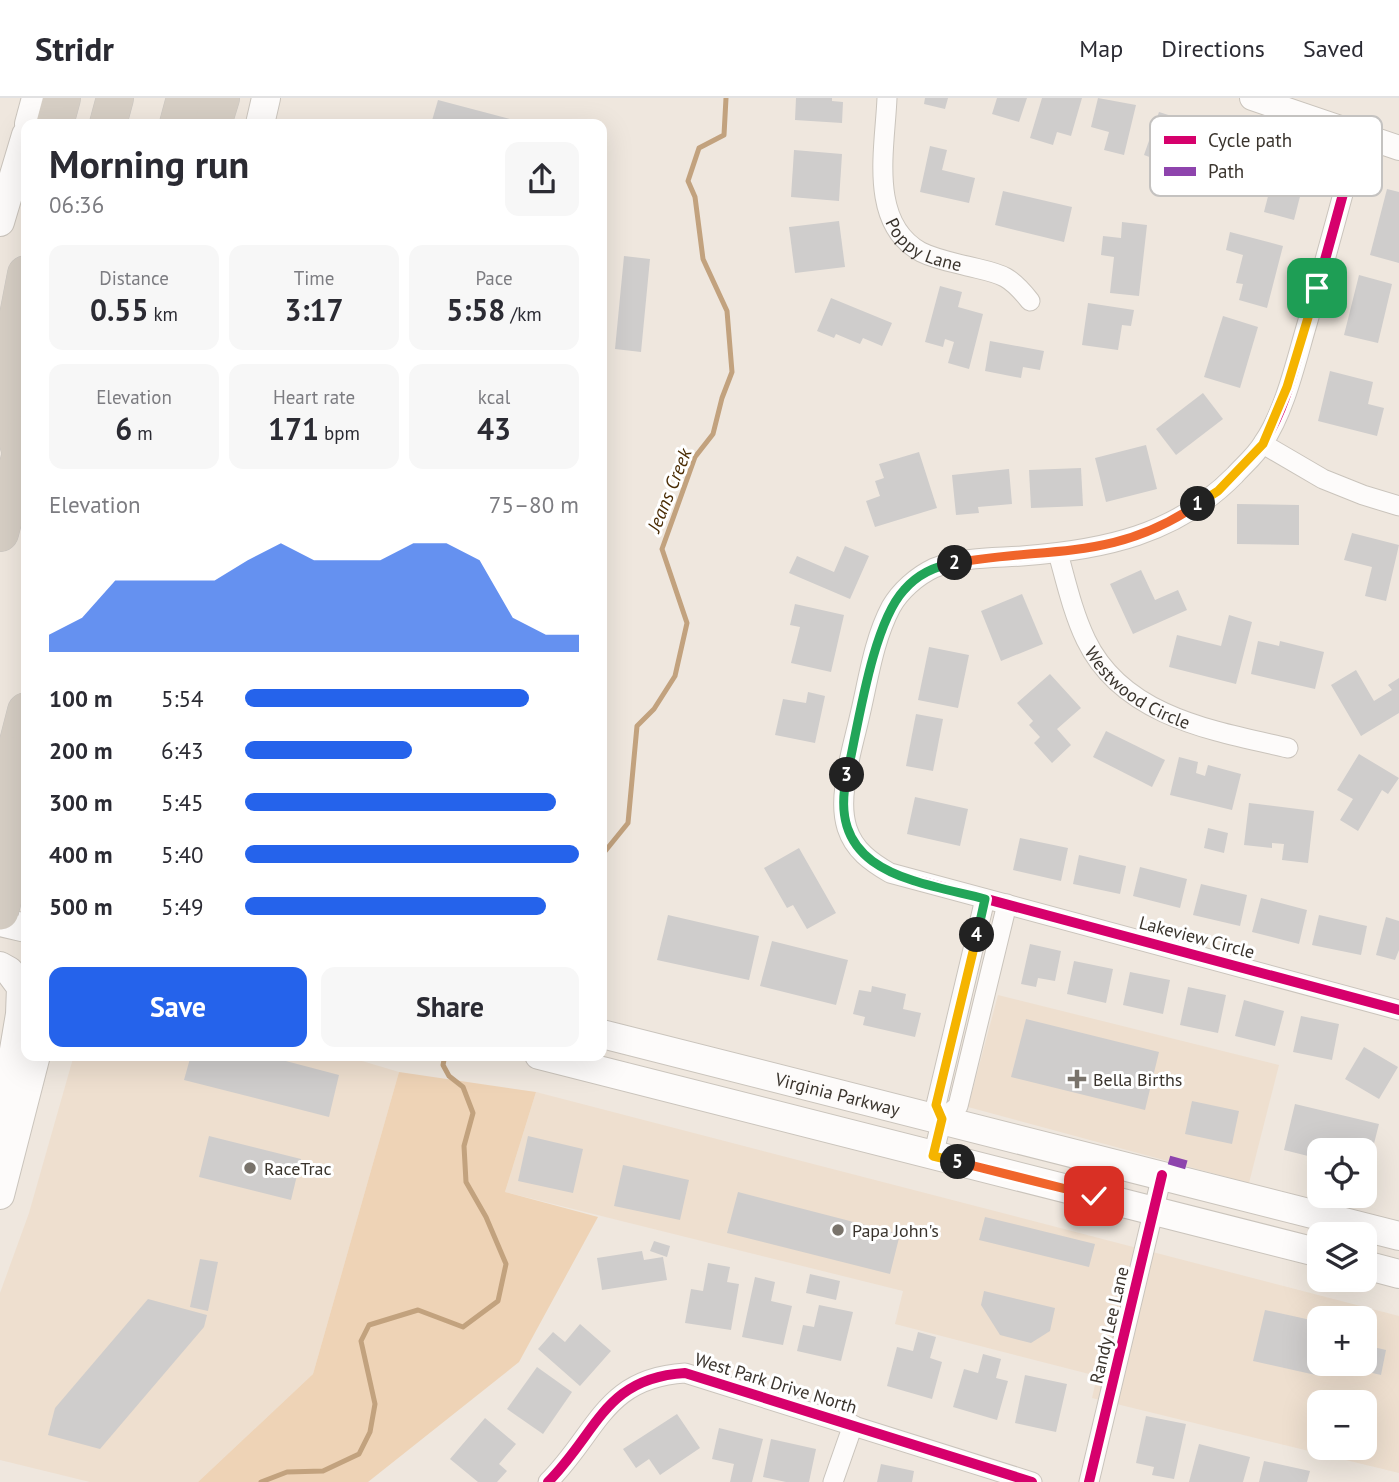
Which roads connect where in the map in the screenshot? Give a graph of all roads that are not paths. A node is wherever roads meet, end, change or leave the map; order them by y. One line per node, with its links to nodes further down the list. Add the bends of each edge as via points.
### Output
1 (36, 98): 10 (main road)
2 (62, 98): 11 (highway)
3 (115, 98): 12 (highway)
4 (186, 98): 13 (highway)
5 (221, 98): 14 (highway)
6 (266, 98): 15 (main road)
7 (887, 98): 22 (street, Poppy Lane, via 884,188 894,228 928,255 1004,275)
8 (1252, 98): 9 (street)
9 (1304, 116)
10 (30, 119)
11 (56, 119)
12 (109, 119)
13 (180, 119)
14 (214, 119)
15 (261, 119)
16 (1382, 142): 17 (street)
17 (1399, 148)
18 (21, 152): 20 (main road)
19 (1342, 196): 24 (street, Lakeview Circle, via 1301,342)
20 (0, 222)
21 (21, 300): 23 (highway, via 3,393)
22 (1030, 301)
23 (21, 436)
24 (1263, 444): 26 (street, via 1332,483); 28 (street, Lakeview Circle, via 1218,491 1168,523 1133,538)
25 (21, 454): 27 (highway)
26 (1399, 506)
27 (0, 533)
28 (1058, 553): 30 (street, Westwood Circle, via 1087,642 1126,690 1159,711 1200,727); 37 (street, Lakeview Circle, via 949,564 918,577 903,590 878,640 848,772 844,799 848,831 870,862 914,881)
29 (21, 731): 31 (highway)
30 (1288, 748)
31 (15, 756): 32 (highway, bridge); 39 (highway, bridge, via 7,884)
32 (0, 810)
33 (0, 839): 34 (main road)
34 (21, 845)
35 (0, 883): 36 (main road)
36 (21, 888)
37 (985, 899): 38 (street, Lakeview Circle); 47 (street, via 936,1105)
38 (1007, 904): 43 (street, Lakeview Circle); 47 (street, via 958,1106)
39 (0, 911)
40 (0, 922): 41 (main road)
41 (21, 927)
42 (0, 966): 48 (main road, via 21,987)
43 (1399, 1010)
44 (607, 1035): 47 (main road, Virginia Parkway)
45 (34, 1061): 51 (main road)
46 (563, 1061): 49 (main road, Virginia Parkway)
47 (942, 1119): 49 (street); 50 (main road, Virginia Parkway)
48 (0, 1134)
49 (933, 1156): 52 (main road, Virginia Parkway)
50 (1162, 1175): 52 (street, Randy Lee Lane); 53 (main road, Virginia Parkway)
51 (0, 1195)
52 (1153, 1211): 54 (main road, Virginia Parkway); 61 (street, Randy Lee Lane)
53 (1399, 1236)
54 (1307, 1251)
55 (1377, 1268): 56 (main road)
56 (1399, 1274)
57 (853, 1425): 58 (street, West Park Drive North, via 704,1377 685,1373 653,1377 625,1390 611,1403); 59 (street); 60 (street, West Park Drive North)
58 (548, 1482)
59 (833, 1482)
60 (1032, 1482)
61 (1089, 1482)

